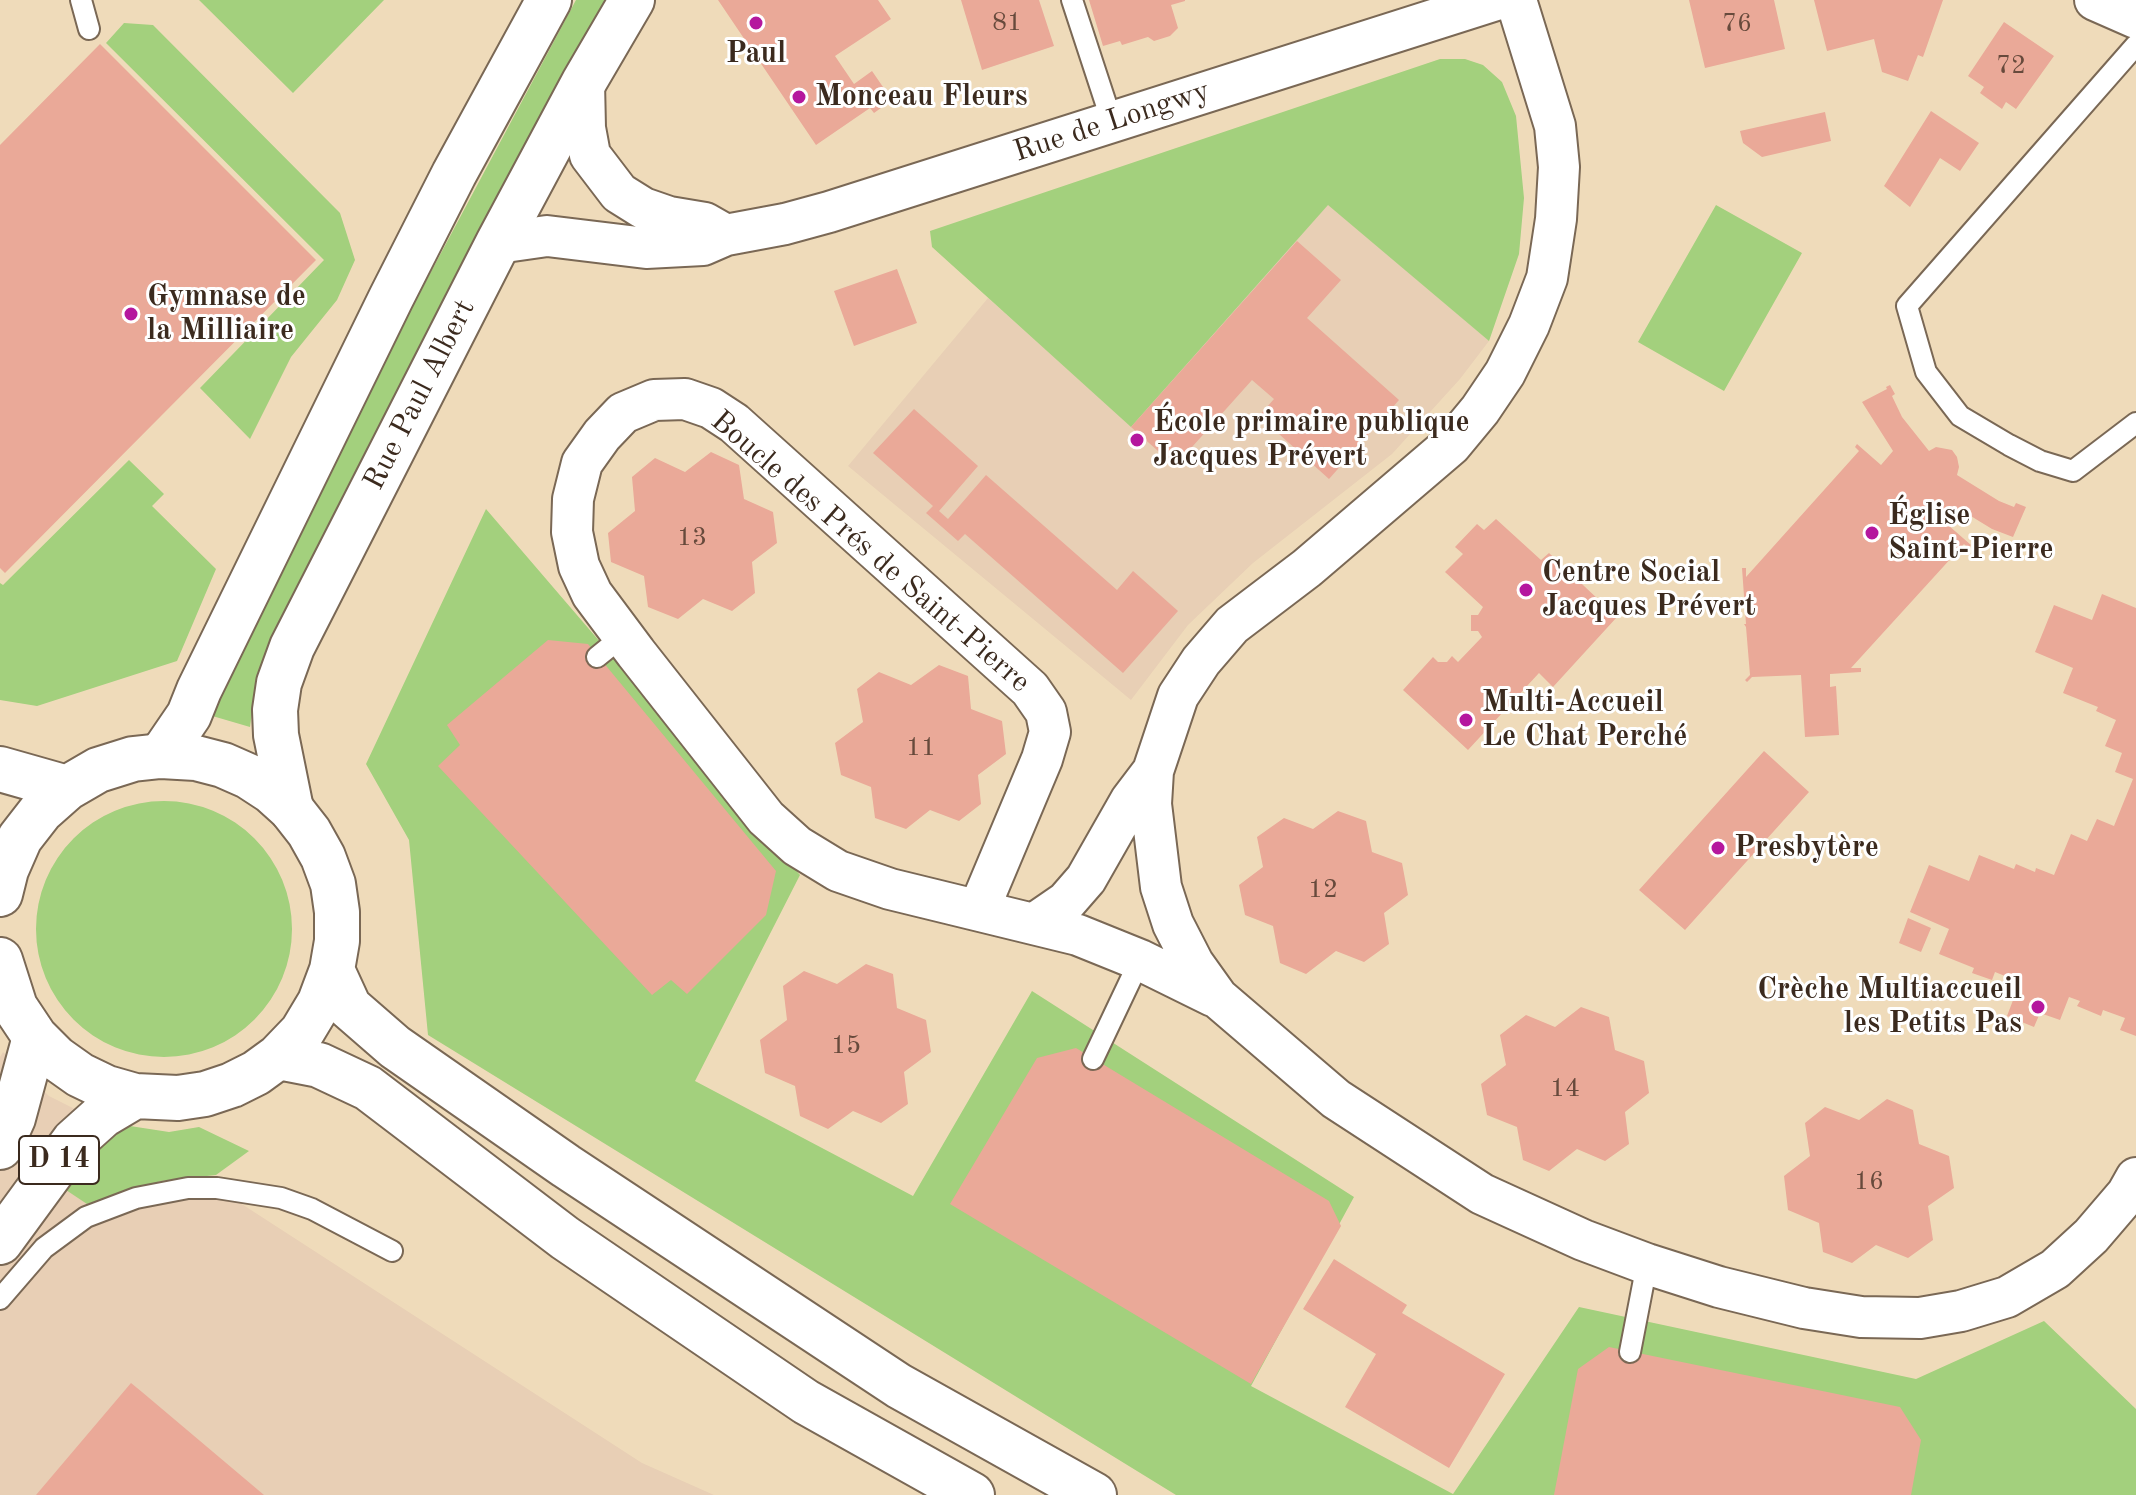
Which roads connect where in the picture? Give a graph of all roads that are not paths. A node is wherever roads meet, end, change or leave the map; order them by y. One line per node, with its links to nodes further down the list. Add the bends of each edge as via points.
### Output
1 (81, 0): 9 (lane)
2 (549, 0): 16 (main road, via 391,298 189,715)
3 (632, 0): 11 (main road, Rue Paul Albert)
4 (1072, 0): 12 (lane)
5 (1496, 0): 12 (street, Rue de Longwy)
6 (1516, 0): 18 (street, Boucle des Prés de Saint-Pierre, via 1555,126 1559,167 1547,278 1529,325 1505,373 1451,445 1232,625 1201,661 1178,696)
7 (2095, 0): 8 (street)
8 (2136, 18)
9 (89, 29)
10 (2136, 45): 15 (lane, via 1907,306 1926,372 1960,416 2019,451 2073,471)
11 (584, 82): 13 (street, via 590,155 619,193 643,208 705,223); 14 (main road, Rue Paul Albert)
12 (1112, 122): 13 (street, Rue de Longwy, via 829,212)
13 (726, 235): 14 (street, Rue de Longwy, via 677,248 547,236)
14 (498, 243): 20 (main road, Rue Paul Albert, via 292,647 275,710)
15 (2136, 423)
16 (161, 756): 19 (main road, via 98,770); 20 (main road, via 223,765 260,784)
17 (0, 769): 19 (main road)
18 (1153, 771): 23 (street, via 1086,879 1066,902); 27 (street, Boucle des Prés de Saint-Pierre, via 1152,818 1161,887 1193,963)
19 (67, 788): 21 (main road, via 20,838)
20 (291, 809): 26 (main road, via 323,857 333,884 337,927)
21 (0, 894)
22 (979, 909): 22 (street, Boucle des Prés de Saint-Pierre, via 1050,732 1046,712 1030,689 734,423 685,399 654,400 623,413 582,463 573,499 579,566 610,646 797,846 838,871); 23 (street, Boucle des Prés de Saint-Pierre)
23 (1034, 924): 25 (street, Boucle des Prés de Saint-Pierre)
24 (0, 960): 28 (main road, via 15,1007)
25 (1140, 960): 27 (street, Boucle des Prés de Saint-Pierre); 30 (lane)
26 (332, 970): 29 (main road, via 302,1032); 40 (main road, via 349,1007 395,1047 566,1166 899,1386)
27 (1218, 998): 36 (street, Boucle des Prés de Saint-Pierre, via 1336,1099 1482,1194)
28 (35, 1037): 31 (main road, via 80,1075); 32 (main road, D 14)
29 (278, 1057): 31 (main road, via 256,1073 205,1094); 39 (main road, via 319,1065 368,1088 565,1238 806,1402)
30 (1093, 1059)
31 (135, 1096): 34 (main road, D 14, via 74,1141)
32 (0, 1147)
33 (2136, 1178): 36 (street, Boucle des Prés de Saint-Pierre, via 2091,1236 2055,1269 2007,1297 1961,1311 1920,1318 1861,1317 1747,1294)
34 (0, 1242)
35 (392, 1251): 37 (lane, via 281,1198 217,1188 176,1189 109,1207 65,1230)
36 (1647, 1264): 38 (lane)
37 (0, 1299)
38 (1630, 1352)
39 (972, 1495)
40 (1094, 1495)

